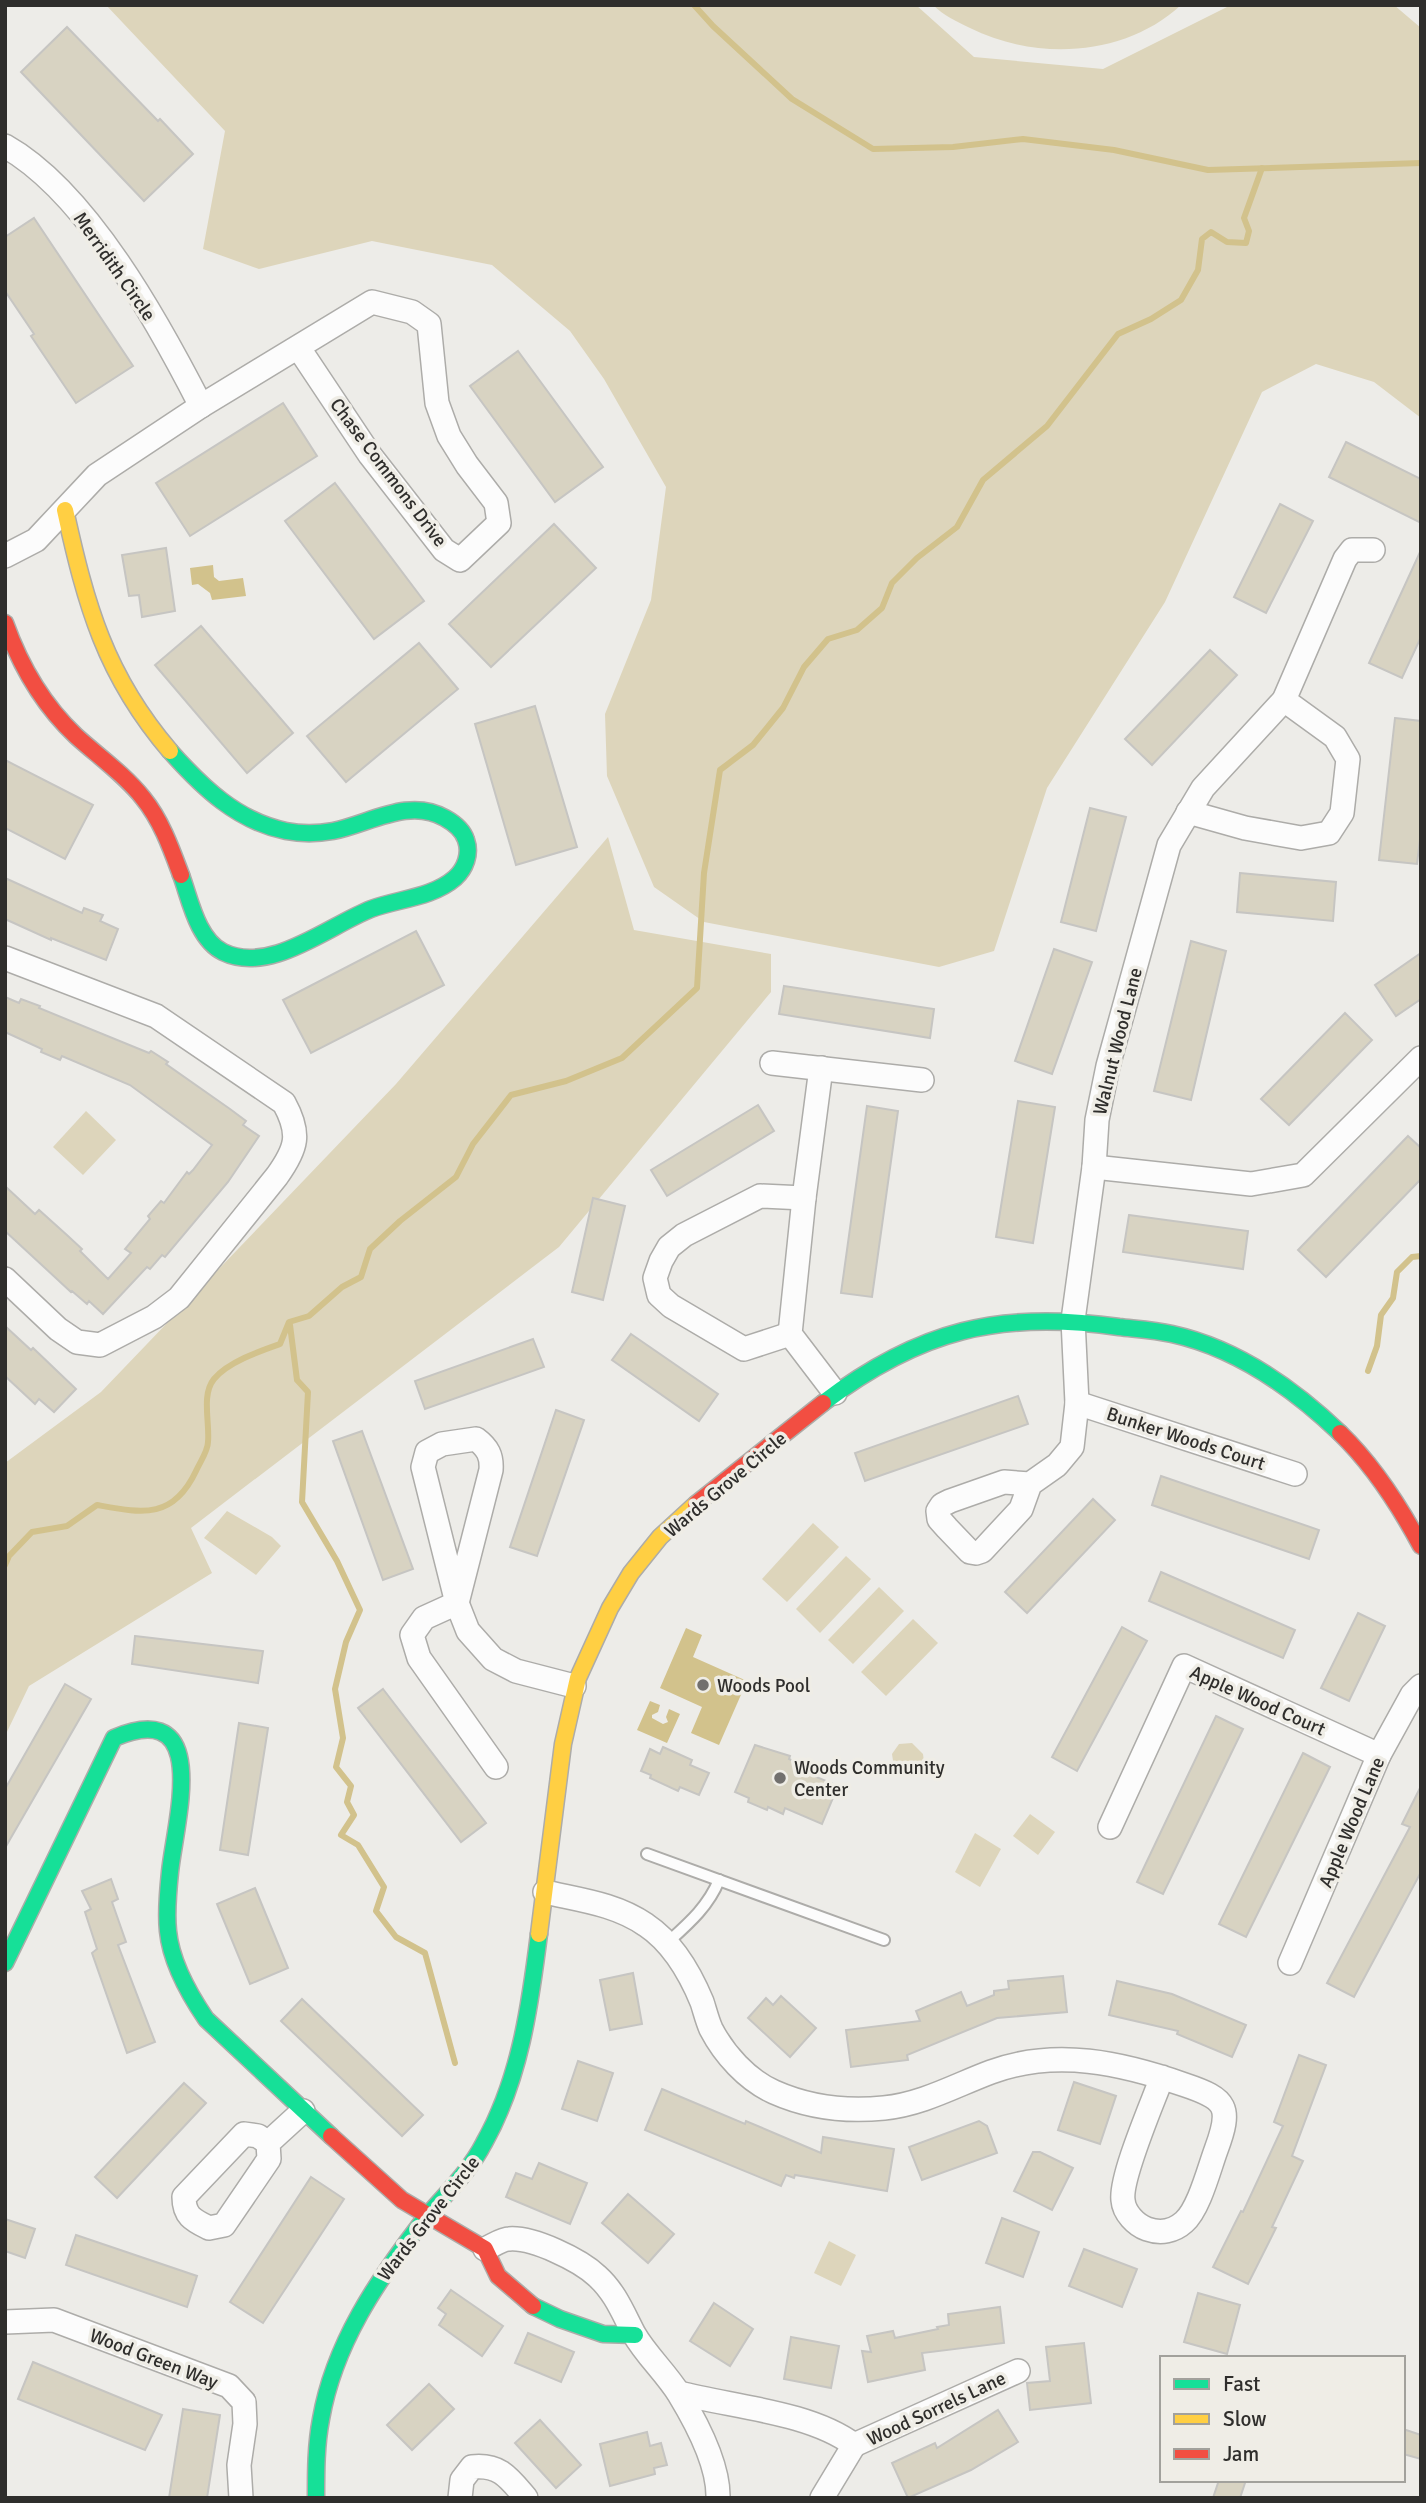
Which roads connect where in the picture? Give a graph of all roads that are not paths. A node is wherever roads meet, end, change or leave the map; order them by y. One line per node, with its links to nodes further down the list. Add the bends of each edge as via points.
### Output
1 (5, 146): 3 (street, Merridith Circle, via 41,171 85,218 166,342)
2 (298, 347): 2 (street, Chase Commons Drive, via 370,455 444,550 460,560 499,523 496,503 449,436 437,403 429,324 412,312 372,302); 3 (street, Chase Commons Drive)
3 (201, 406): 4 (street, Chase Commons Drive, via 97,475)
4 (65, 510): 6 (street, Chase Commons Drive, via 36,540); 7 (street, via 98,633 115,671 172,753 218,800 256,822 301,834 334,831 397,811 431,811 444,816 465,836 464,864 455,880 444,887 372,909 293,948 261,956 222,952 200,926 165,832 145,799 49,705)
5 (1373, 550): 8 (street, Walnut Wood Lane, via 1352,550 1345,559)
6 (5, 556)
7 (7, 633)
8 (1284, 700): 9 (street, Walnut Wood Lane, via 1203,788); 9 (street, via 1335,737 1348,759 1342,814 1329,832 1301,838)
9 (1188, 812): 15 (street, Walnut Wood Lane, via 1169,845 1108,1066)
10 (5, 958): 17 (street, via 156,1016 284,1103 296,1136 292,1154 277,1175 179,1298 154,1317 100,1345 67,1336)
11 (1421, 1058): 15 (street, via 1303,1175 1251,1184)
12 (772, 1063): 13 (street)
13 (821, 1068): 14 (street); 16 (street)
14 (922, 1080)
15 (1094, 1167): 18 (street, Walnut Wood Lane)
16 (803, 1198): 19 (street); 19 (street, via 760,1196 684,1235 670,1247 655,1278 659,1295 671,1306 744,1349)
17 (5, 1279)
18 (1073, 1320): 20 (street, Wards Grove Circle, via 1041,1318 958,1332 894,1355); 21 (street, Walnut Wood Lane); 24 (street, Wards Grove Circle, via 1175,1334 1278,1382 1329,1422 1374,1468)
19 (790, 1334): 20 (street)
20 (835, 1393): 26 (street, Wards Grove Circle, via 703,1498 645,1554 614,1598)
21 (1077, 1403): 22 (street, Bunker Woods Court); 23 (street, Walnut Wood Lane, via 1072,1447 1057,1465)
22 (1295, 1474)
23 (1030, 1484)
24 (1421, 1546)
25 (457, 1603): 25 (street, via 491,1470 492,1458 476,1439 442,1444 427,1452 423,1467); 26 (street, via 468,1631 493,1659 516,1671); 29 (street, via 424,1618 412,1635 414,1646)
26 (574, 1686): 33 (street, Wards Grove Circle)
27 (1421, 1686): 28 (street, Apple Wood Lane)
28 (1379, 1755): 30 (street, Apple Wood Court, via 1184,1666); 37 (street, Apple Wood Lane)
29 (496, 1768)
30 (1110, 1827)
31 (647, 1854): 32 (lane)
32 (719, 1880): 34 (lane); 35 (lane, via 703,1909)
33 (545, 1892): 35 (street, via 627,1913); 41 (street, Wards Grove Circle, via 527,2026 512,2083 477,2157)
34 (884, 1940)
35 (667, 1943): 38 (street, via 692,1980 716,2038 736,2064 771,2091 804,2105 841,2110 885,2108 938,2094 992,2071 1044,2060 1105,2062)
36 (5, 1963): 39 (street, via 114,1738 133,1730 154,1729 172,1738 180,1756 182,1797 170,1872 168,1932 179,1970 206,2019)
37 (1290, 1963)
38 (1162, 2077): 38 (street, via 1206,2092 1224,2106 1225,2118 1192,2212 1166,2232 1137,2224 1123,2202 1124,2182)
39 (303, 2111): 40 (street); 41 (street, via 402,2200)
40 (268, 2143)
41 (429, 2214): 42 (street); 49 (street, Wards Grove Circle, via 370,2292 335,2365 321,2415)
42 (485, 2249): 44 (street, via 498,2276 528,2303 603,2334); 44 (street, via 509,2239 562,2253 597,2276 622,2307)
43 (5, 2322): 48 (street, Wood Green Way, via 54,2320 229,2386 244,2402)
44 (635, 2335): 46 (street)
45 (1018, 2371): 47 (street, Wood Sorrels Lane)
46 (679, 2393): 47 (street, Wood Sorrels Lane, via 811,2421); 52 (street, via 712,2460)
47 (854, 2445): 53 (street, Wood Sorrels Lane)
48 (241, 2498)
49 (316, 2498)
50 (460, 2498): 51 (street, via 462,2480 472,2467 489,2465)
51 (527, 2498)
52 (718, 2498)
53 (822, 2498)

